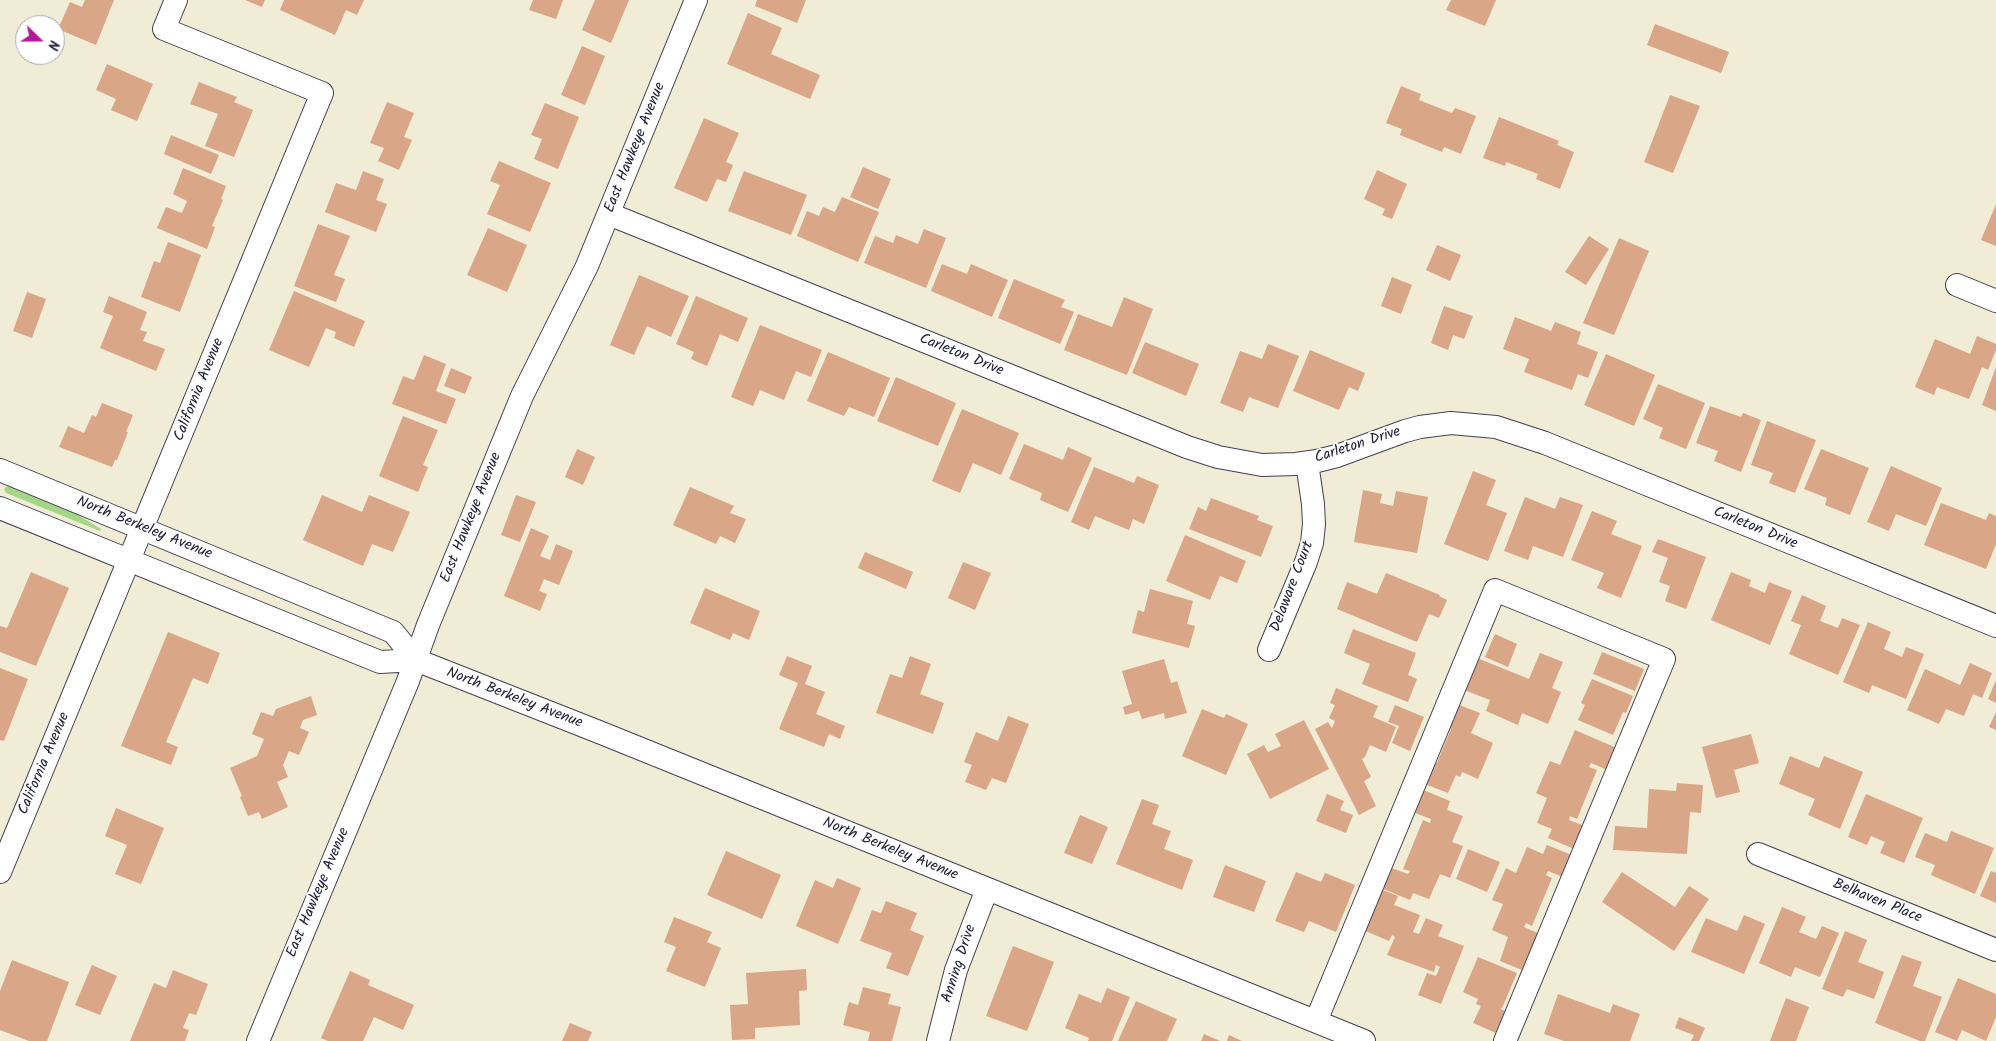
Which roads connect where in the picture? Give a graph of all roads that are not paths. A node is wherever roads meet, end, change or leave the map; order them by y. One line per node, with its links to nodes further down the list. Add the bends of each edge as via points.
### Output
1 (176, 0): 9 (street, California Avenue, via 164,28 322,93)
2 (696, 0): 3 (street, East Hawkeye Avenue)
3 (609, 214): 6 (street, Carleton Drive, via 1196,451 1251,464 1284,466); 13 (street, East Hawkeye Avenue, via 587,266 528,383)
4 (1957, 285): 5 (street)
5 (1996, 301)
6 (1307, 463): 11 (street, Carleton Drive, via 1420,427 1451,423 1496,427 1545,443); 12 (street, Delaware Court, via 1313,504 1312,543)
7 (0, 470): 9 (street, North Berkeley Avenue)
8 (0, 508): 10 (street, North Berkeley Avenue)
9 (142, 528): 10 (street, California Avenue); 13 (street, North Berkeley Avenue, via 393,632)
10 (130, 560): 13 (street, North Berkeley Avenue, via 380,662); 15 (street, California Avenue)
11 (1996, 626)
12 (1269, 650)
13 (416, 660): 16 (street, North Berkeley Avenue); 19 (street, East Hawkeye Avenue)
14 (1758, 854): 17 (street, Belhaven Place)
15 (0, 872)
16 (987, 889): 18 (street, North Berkeley Avenue); 20 (street, Anning Drive, via 956,970)
17 (1996, 950)
18 (1316, 1021): 21 (street, North Berkeley Avenue); 22 (street, via 1495,590 1664,659)
19 (258, 1041)
20 (938, 1041)
21 (1364, 1041)
22 (1506, 1041)

